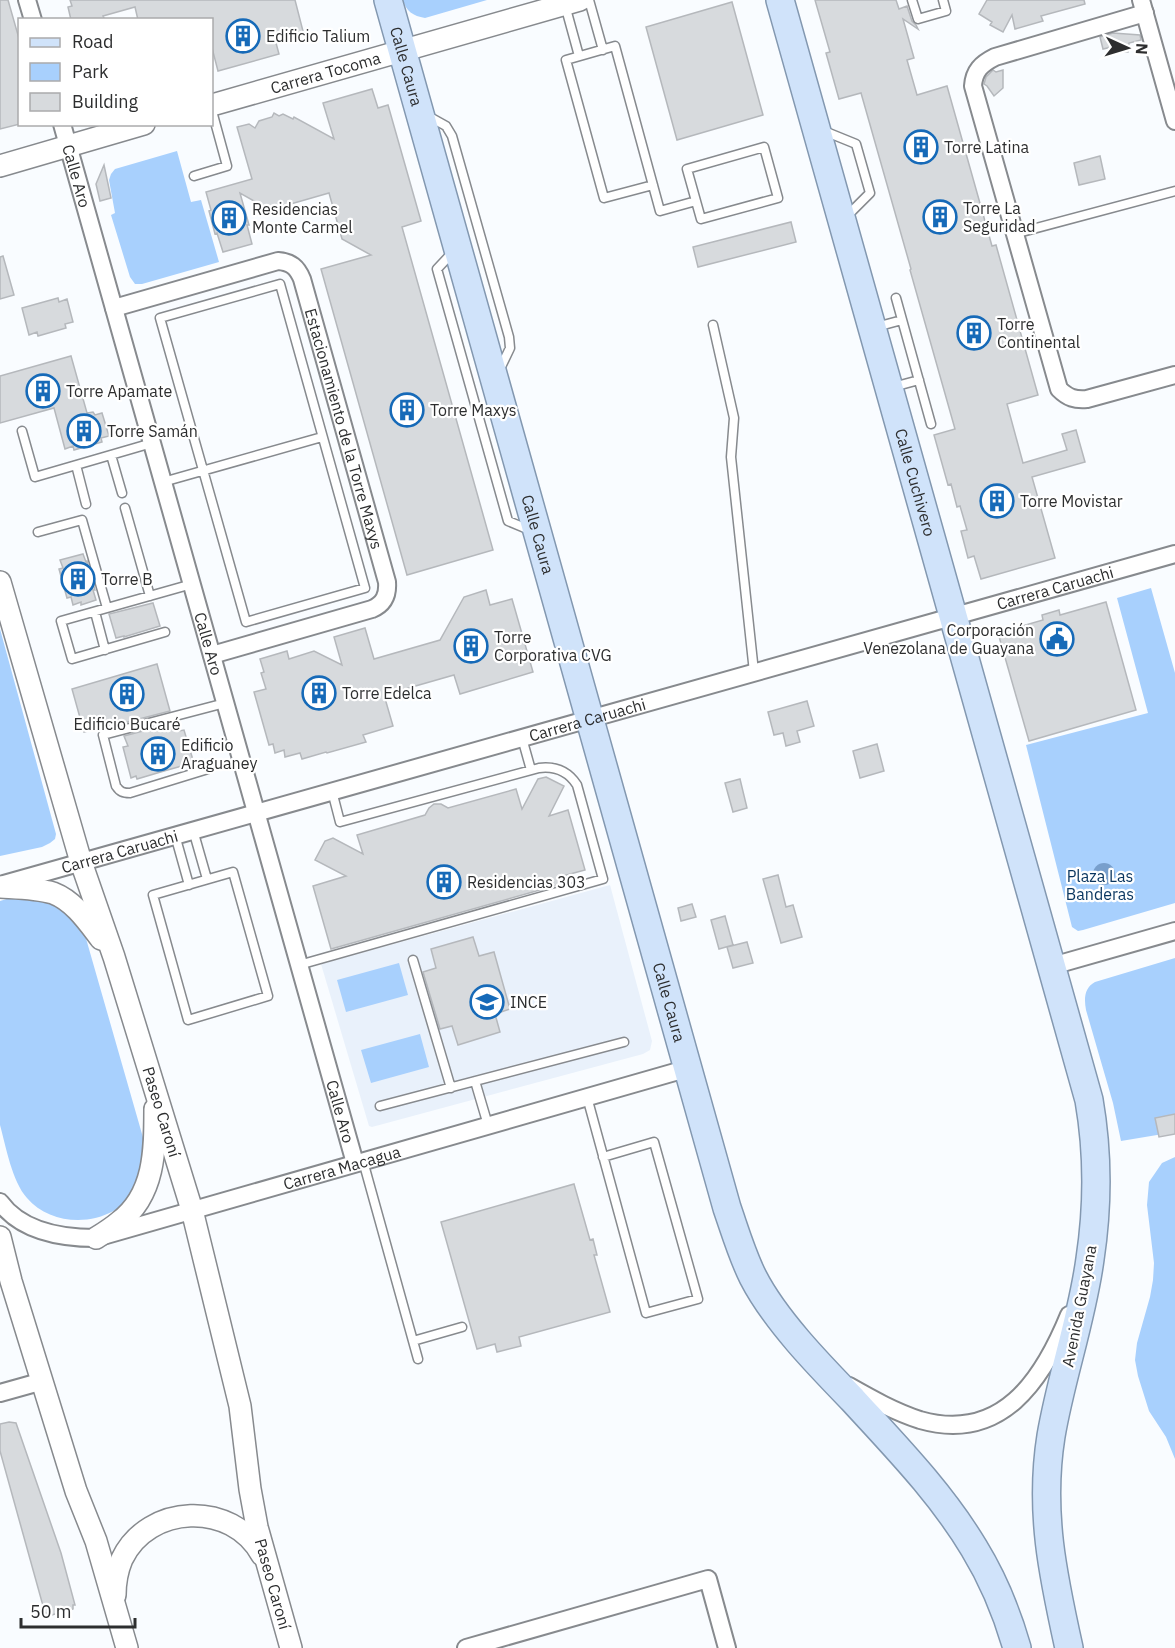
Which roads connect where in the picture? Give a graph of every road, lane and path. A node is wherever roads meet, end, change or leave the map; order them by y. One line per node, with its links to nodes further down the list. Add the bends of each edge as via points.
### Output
1 (27, 0): 9 (street)
2 (388, 0): 11 (main road, Calle Caura)
3 (589, 0): 10 (lane)
4 (780, 0): 32 (main road, Calle Cuchivero)
5 (912, 0): 6 (lane, via 918,20 946,11)
6 (943, 0)
7 (573, 2): 11 (street, Carrera Tocoma); 12 (lane)
8 (1143, 7): 13 (street); 26 (street, via 994,57 977,70 974,91)
9 (32, 18)
10 (603, 50): 12 (lane); 23 (lane, via 615,46)
11 (402, 51): 14 (street, Carrera Tocoma); 15 (main road, Calle Caura)
12 (579, 56): 23 (lane, via 566,60 604,198)
13 (1172, 97): 17 (street)
14 (213, 105)
15 (419, 112): 27 (main road, Calle Caura); 34 (lane, via 441,122 452,136 509,337 510,348)
16 (213, 115): 22 (lane, via 227,166)
17 (1175, 121)
18 (63, 126): 20 (street, Calle Aro)
19 (137, 126): 20 (street)
20 (68, 146): 21 (street); 29 (street, Calle Aro)
21 (0, 166)
22 (194, 176)
23 (653, 185): 25 (lane, via 660,211)
24 (1175, 191): 26 (lane)
25 (696, 201): 25 (lane, via 687,169 764,147 778,198 701,219)
26 (1014, 234): 33 (street, via 1056,384 1067,397 1087,399)
27 (457, 248): 34 (main road, Calle Caura); 49 (lane, via 437,269 508,521)
28 (896, 298): 30 (lane)
29 (114, 308): 40 (street, Calle Aro); 59 (street, Estacionamiento de la Torre Maxys, via 278,261 294,266 305,291 387,582 387,595 372,609)
30 (902, 320): 32 (lane); 35 (lane)
31 (713, 325): 60 (lane, via 735,418 730,457)
32 (873, 328): 36 (main road, Calle Cuchivero)
33 (1175, 375)
34 (495, 380): 49 (main road, Calle Caura)
35 (919, 380): 36 (lane); 37 (lane)
36 (889, 388): 56 (main road, Calle Cuchivero)
37 (931, 424)
38 (22, 431): 42 (lane, via 35,477)
39 (322, 436): 43 (lane); 43 (lane, via 365,588 246,622); 43 (lane, via 280,284 160,318)
40 (152, 443): 41 (lane); 44 (street, Calle Aro)
41 (111, 455): 42 (lane); 45 (lane)
42 (76, 465): 46 (lane)
43 (203, 471): 44 (lane)
44 (163, 482): 52 (street, Calle Aro)
45 (122, 493)
46 (86, 504)
47 (125, 508): 53 (lane)
48 (38, 532): 54 (lane, via 82,520)
49 (538, 533): 62 (main road, Calle Caura)
50 (1175, 554): 56 (street, Carrera Caruachi)
51 (0, 582): 70 (street, Paseo Caroní)
52 (192, 584): 53 (lane); 59 (street, Calle Aro)
53 (150, 596): 54 (lane)
54 (107, 608): 55 (lane)
55 (95, 612): 58 (lane); 58 (lane, via 61,621 72,659)
56 (954, 616): 60 (street, Carrera Caruachi); 78 (main road, Calle Cuchivero)
57 (165, 632): 58 (lane)
58 (105, 650)
59 (212, 655): 61 (street, Calle Aro)
60 (754, 672): 62 (street, Carrera Caruachi)
61 (225, 703): 64 (lane, via 104,735 122,792 130,793); 67 (street, Calle Aro)
62 (590, 719): 63 (street, Carrera Caruachi); 80 (main road, Calle Caura)
63 (522, 738): 65 (lane); 66 (street, Carrera Caruachi)
64 (208, 769)
65 (531, 770): 66 (lane, via 340,822); 77 (lane, via 552,767 573,779 603,879)
66 (332, 791): 67 (street, Carrera Caruachi)
67 (256, 813): 68 (street, Carrera Caruachi); 77 (street, Calle Aro)
68 (193, 830): 69 (street, Carrera Caruachi); 71 (lane)
69 (175, 835): 70 (street, Carrera Caruachi); 72 (lane)
70 (81, 862): 73 (street, Carrera Caruachi); 75 (street, Paseo Caroní)
71 (207, 879): 72 (lane); 72 (lane, via 233,872 268,996 188,1020 153,895)
72 (189, 885)
73 (0, 886): 75 (street, via 54,894 70,903)
74 (1175, 931): 78 (street)
75 (114, 957): 83 (street, Paseo Caroní)
76 (413, 960): 82 (lane)
77 (299, 964): 88 (street, Calle Aro)
78 (1052, 966): 93 (main road, Avenida Guayana, via 1093,1120 1096,1208)
79 (624, 1042): 81 (lane)
80 (688, 1068): 84 (street, Carrera Macagua); 97 (main road, via 736,1236 753,1277 778,1316)
81 (476, 1081): 82 (lane); 86 (lane)
82 (451, 1088): 85 (lane)
83 (156, 1091): 90 (street, Paseo Caroní); 92 (street, via 155,1149 144,1192 134,1209)
84 (587, 1097): 86 (street, Carrera Macagua); 87 (lane)
85 (380, 1106)
86 (488, 1125): 88 (street, Carrera Macagua)
87 (603, 1156): 87 (lane, via 654,1142 698,1299 646,1313)
88 (359, 1162): 90 (street, Carrera Macagua); 95 (lane)
89 (0, 1202): 92 (street, Carrera Macagua, via 36,1228)
90 (192, 1210): 92 (street, Carrera Macagua); 100 (street, Paseo Caroní, via 240,1406 250,1489)
91 (0, 1238): 98 (street)
92 (96, 1238)
93 (1090, 1259): 97 (street, via 1055,1348 1020,1395 991,1418 959,1426 921,1420 850,1386); 107 (main road, Avenida Guayana, via 1051,1437 1046,1508 1048,1543)
94 (462, 1327): 95 (lane)
95 (413, 1341): 96 (lane)
96 (418, 1359)
97 (824, 1368): 106 (main road, via 949,1510 990,1577)
98 (43, 1381): 99 (street); 101 (street)
99 (0, 1393)
100 (269, 1568): 101 (street, via 251,1539 229,1523 200,1515 168,1518 143,1533 123,1558 117,1572); 103 (street, Paseo Caroní)
101 (115, 1605): 102 (street)
102 (127, 1648)
103 (291, 1648)
104 (466, 1648): 105 (street, via 708,1579)
105 (727, 1648)
106 (1017, 1648)
107 (1069, 1648)

